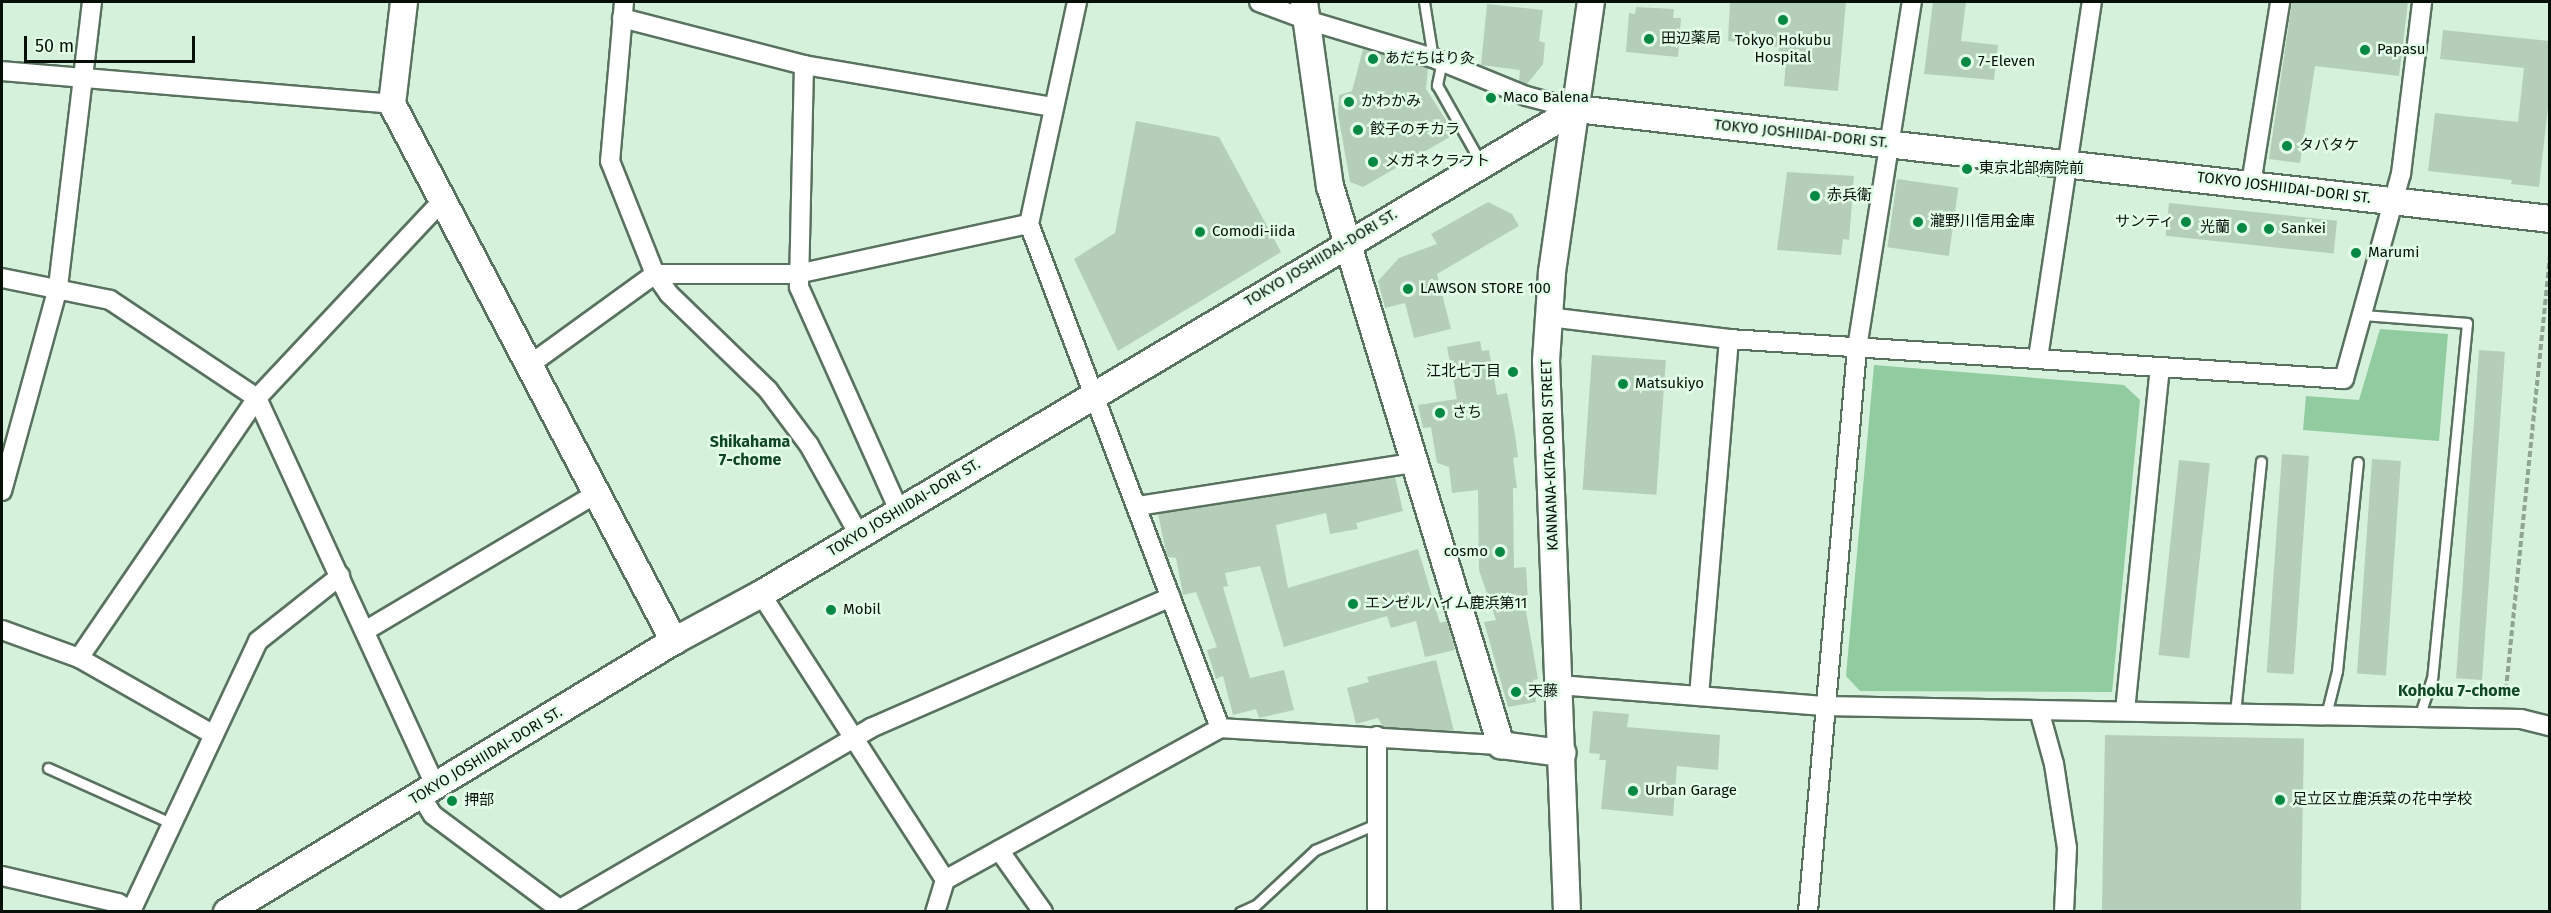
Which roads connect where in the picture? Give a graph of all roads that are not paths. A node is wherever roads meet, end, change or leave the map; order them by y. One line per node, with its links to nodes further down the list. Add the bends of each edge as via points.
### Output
1 (92, 2): 16 (street)
2 (404, 2): 17 (street)
3 (1077, 2): 18 (street)
4 (1259, 2): 12 (street)
5 (1424, 2): 13 (lane)
6 (1591, 2): 19 (street, KANNANA-KITA-DORI STREET)
7 (1912, 2): 20 (street)
8 (2092, 2): 22 (street)
9 (2280, 2): 23 (street)
10 (2422, 2): 25 (street)
11 (623, 10): 14 (street); 29 (street, via 610,161)
12 (1306, 11): 13 (street); 28 (street, via 1330,186)
13 (1438, 59): 19 (street, via 1526,96); 21 (lane, via 1437,86)
14 (804, 65): 18 (street); 30 (street)
15 (2, 71): 16 (street)
16 (83, 78): 17 (street); 32 (street)
17 (392, 104): 24 (street)
18 (1053, 107): 27 (street)
19 (1576, 109): 20 (street, TOKYO JOSHIIDAI-DORI ST.); 21 (street, TOKYO JOSHIIDAI-DORI ST.); 34 (street, KANNANA-KITA-DORI STREET)
20 (1888, 143): 22 (street, TOKYO JOSHIIDAI-DORI ST.); 36 (street)
21 (1481, 163): 28 (street, TOKYO JOSHIIDAI-DORI ST.)
22 (2068, 163): 23 (street, TOKYO JOSHIIDAI-DORI ST.); 37 (street)
23 (2251, 184): 25 (street, TOKYO JOSHIIDAI-DORI ST.)
24 (442, 201): 38 (street); 41 (street)
25 (2396, 201): 26 (street, TOKYO JOSHIIDAI-DORI ST.); 33 (street)
26 (2550, 219)
27 (1029, 224): 30 (street); 40 (street)
28 (1346, 242): 40 (street, TOKYO JOSHIIDAI-DORI ST.); 44 (street)
29 (656, 274): 30 (street); 38 (street); 49 (street, via 669,294 768,390 810,445)
30 (797, 274): 48 (street, via 799,287)
31 (2, 278): 32 (street)
32 (58, 287): 41 (street, via 110,300); 45 (street)
33 (2364, 315): 39 (street, via 2344,379); 64 (lane, via 2467,323 2432,678)
34 (1548, 318): 35 (street); 57 (street, KANNANA-KITA-DORI STREET)
35 (1730, 339): 36 (street); 58 (street)
36 (1857, 348): 37 (street); 59 (street)
37 (2038, 358): 39 (street)
38 (528, 366): 46 (street)
39 (2160, 368): 61 (street)
40 (1094, 393): 47 (street); 48 (street, TOKYO JOSHIIDAI-DORI ST.)
41 (257, 398): 50 (street); 56 (street)
42 (2261, 461): 62 (lane)
43 (2358, 462): 63 (lane, via 2337,671)
44 (1412, 463): 47 (street); 70 (street)
45 (2, 491)
46 (596, 494): 54 (street); 55 (street)
47 (1138, 506): 52 (street)
48 (899, 511): 49 (street, TOKYO JOSHIIDAI-DORI ST.)
49 (859, 535): 51 (street, TOKYO JOSHIIDAI-DORI ST.)
50 (340, 576): 54 (street); 67 (street, via 258,641)
51 (761, 594): 55 (street, TOKYO JOSHIIDAI-DORI ST.); 69 (street)
52 (1171, 597): 66 (street); 69 (street)
53 (2, 630): 56 (street)
54 (365, 631): 73 (street)
55 (674, 641): 73 (street, TOKYO JOSHIIDAI-DORI ST.)
56 (79, 658): 67 (street)
57 (1558, 685): 58 (street); 71 (street, KANNANA-KITA-DORI STREET)
58 (1699, 696): 59 (street)
59 (1824, 706): 60 (street); 87 (street)
60 (2039, 710): 61 (street); 88 (street, via 2054,764 2067,848)
61 (2125, 711): 62 (street)
62 (2235, 713): 63 (street)
63 (2326, 715): 64 (street)
64 (2419, 717): 65 (street, via 2521,719)
65 (2550, 726)
66 (1221, 728): 68 (street); 76 (street)
67 (214, 735): 74 (street)
68 (1377, 736): 70 (street); 75 (street)
69 (854, 738): 78 (street); 80 (street)
70 (1501, 745): 71 (street)
71 (1562, 753): 86 (street, KANNANA-KITA-DORI STREET)
72 (48, 768): 74 (lane)
73 (429, 791): 80 (street, via 433,815); 81 (street, TOKYO JOSHIIDAI-DORI ST.)
74 (173, 824): 79 (street)
75 (1376, 824): 84 (lane, via 1315,850 1256,905); 85 (street)
76 (999, 850): 78 (street); 83 (street)
77 (2, 876): 79 (street)
78 (945, 880): 82 (street)
79 (133, 910)
80 (559, 911)
81 (226, 912)
82 (935, 912)
83 (1043, 912)
84 (1240, 912)
85 (1377, 912)
86 (1567, 912)
87 (1808, 912)
88 (2064, 912)

